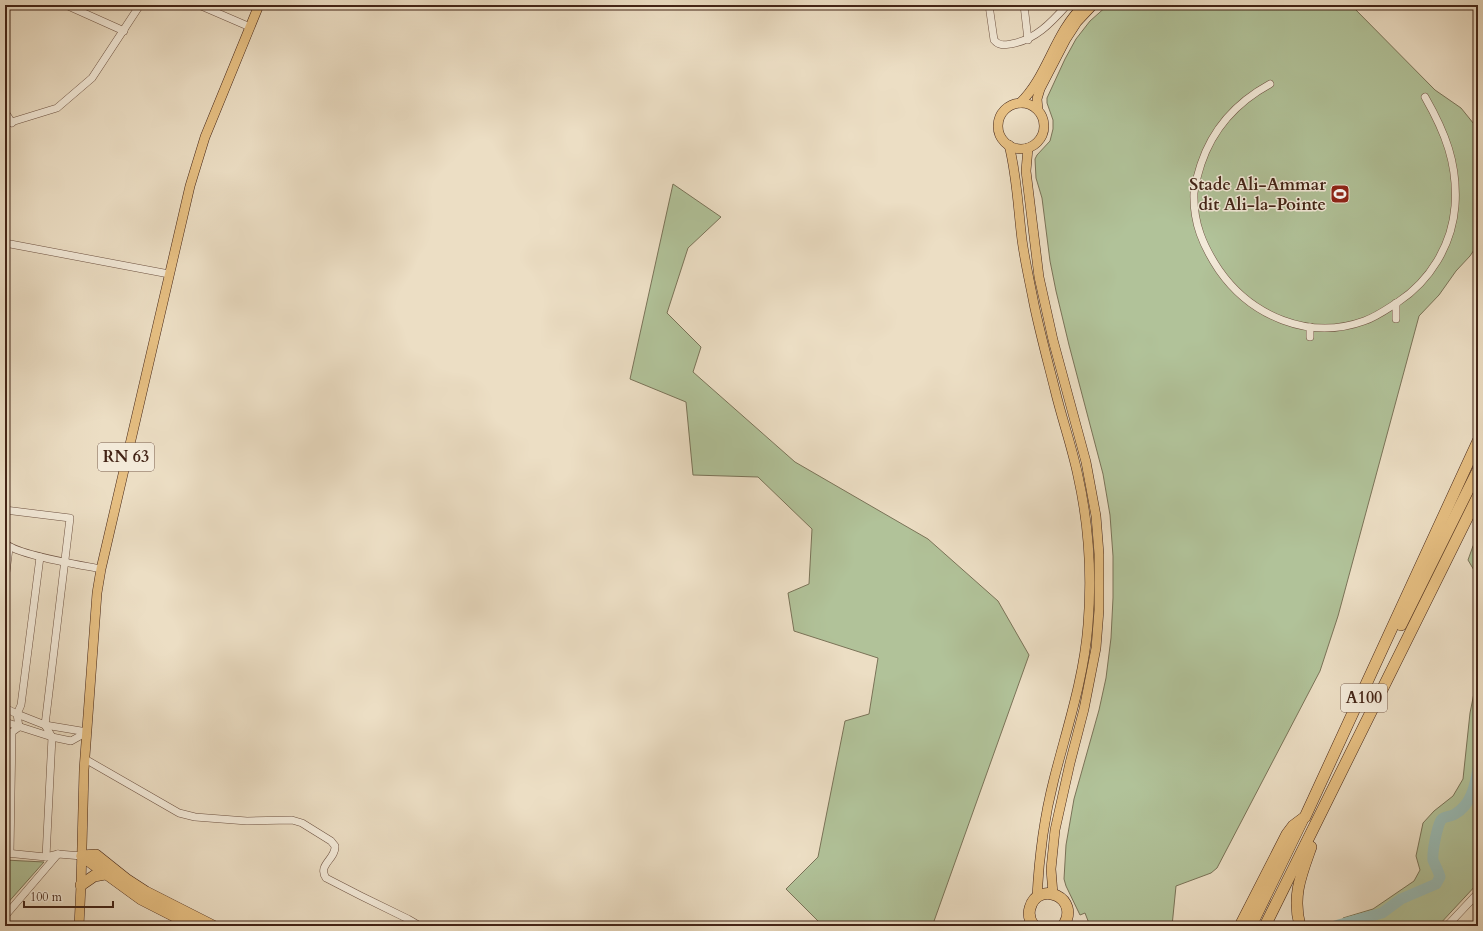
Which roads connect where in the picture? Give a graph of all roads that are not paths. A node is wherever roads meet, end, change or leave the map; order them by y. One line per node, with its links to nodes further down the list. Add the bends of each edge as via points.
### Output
1 (66, 5): 11 (street)
2 (140, 5): 11 (street)
3 (199, 5): 10 (street)
4 (259, 5): 10 (main road, RN 63)
5 (989, 5): 12 (street, via 994,40 997,44 1006,45)
6 (1024, 5): 12 (street)
7 (1084, 5): 15 (main road, via 1068,24 1034,87)
8 (1093, 5): 16 (main road, via 1066,39 1040,89)
9 (1065, 6): 12 (street, via 1045,28)
10 (250, 27): 22 (main road, RN 63, via 205,137 190,186)
11 (124, 31): 18 (street, via 92,78 57,108)
12 (1028, 40)
13 (1270, 84): 25 (street, via 1241,104 1224,120 1211,140 1196,179 1196,219 1201,239 1209,254 1237,292 1268,314)
14 (1425, 97): 23 (street, via 1445,134 1451,157 1455,193 1454,215 1449,235 1436,263 1418,286)
15 (1020, 103): 16 (main road); 19 (main road, via 1007,108 1000,120 1000,134)
16 (1038, 110): 20 (main road, via 1044,122 1043,132 1039,140)
17 (5, 112): 18 (street)
18 (9, 124)
19 (1009, 145): 20 (main road); 56 (main road, via 1028,272 1041,336 1079,478 1090,557 1089,611 1084,662 1054,778 1040,857)
20 (1028, 148): 54 (main road, via 1026,171 1039,278 1086,462 1095,510 1099,554 1096,648 1055,830 1051,869)
21 (5, 243): 22 (street)
22 (169, 274): 36 (main road, RN 63)
23 (1396, 303): 24 (street); 25 (street, via 1376,316 1356,324)
24 (1396, 319)
25 (1310, 327): 26 (street)
26 (1310, 337)
27 (1478, 441): 46 (highway)
28 (1478, 470): 46 (highway, A100)
29 (1478, 496): 33 (highway, A100)
30 (1478, 508): 33 (highway)
31 (5, 510): 35 (street, via 70,518)
32 (7, 546): 34 (street); 37 (street)
33 (1450, 553): 47 (highway, A100)
34 (40, 557): 35 (street); 39 (street, via 21,705)
35 (64, 561): 36 (street); 41 (street)
36 (101, 569): 43 (main road, RN 63)
37 (5, 581)
38 (5, 708): 39 (street)
39 (17, 714): 41 (street); 42 (street)
40 (5, 722): 42 (street)
41 (45, 725): 43 (street); 44 (street)
42 (19, 728): 44 (street); 48 (street, via 12,732)
43 (87, 732): 44 (street, via 71,741); 45 (main road, RN 63)
44 (52, 738): 51 (street)
45 (86, 759): 50 (main road, RN 63); 63 (street, via 180,813 195,817 262,822 282,819 302,823 332,841 335,846 335,851 324,866 326,878)
46 (1304, 817): 65 (highway, via 1287,834); 66 (highway, A100)
47 (1316, 823): 58 (highway, via 1298,887); 67 (highway, A100)
48 (7, 853): 51 (street)
49 (58, 854): 50 (street); 51 (street); 57 (street)
50 (82, 856): 52 (highway); 53 (main road, RN 63); 62 (highway, via 96,855 146,892)
51 (46, 857)
52 (105, 874): 53 (highway, via 94,876); 61 (highway, via 141,900)
53 (81, 885): 60 (main road, RN 63)
54 (1053, 894): 56 (highway); 64 (highway, via 1063,900 1067,908 1068,916)
55 (1477, 896): 68 (street)
56 (1037, 897): 59 (highway, via 1030,907)
57 (5, 916)
58 (1299, 923)
59 (1029, 924)
60 (79, 926)
61 (194, 926)
62 (213, 926)
63 (420, 926)
64 (1063, 926)
65 (1240, 926)
66 (1251, 926)
67 (1265, 926)
68 (1447, 926)

